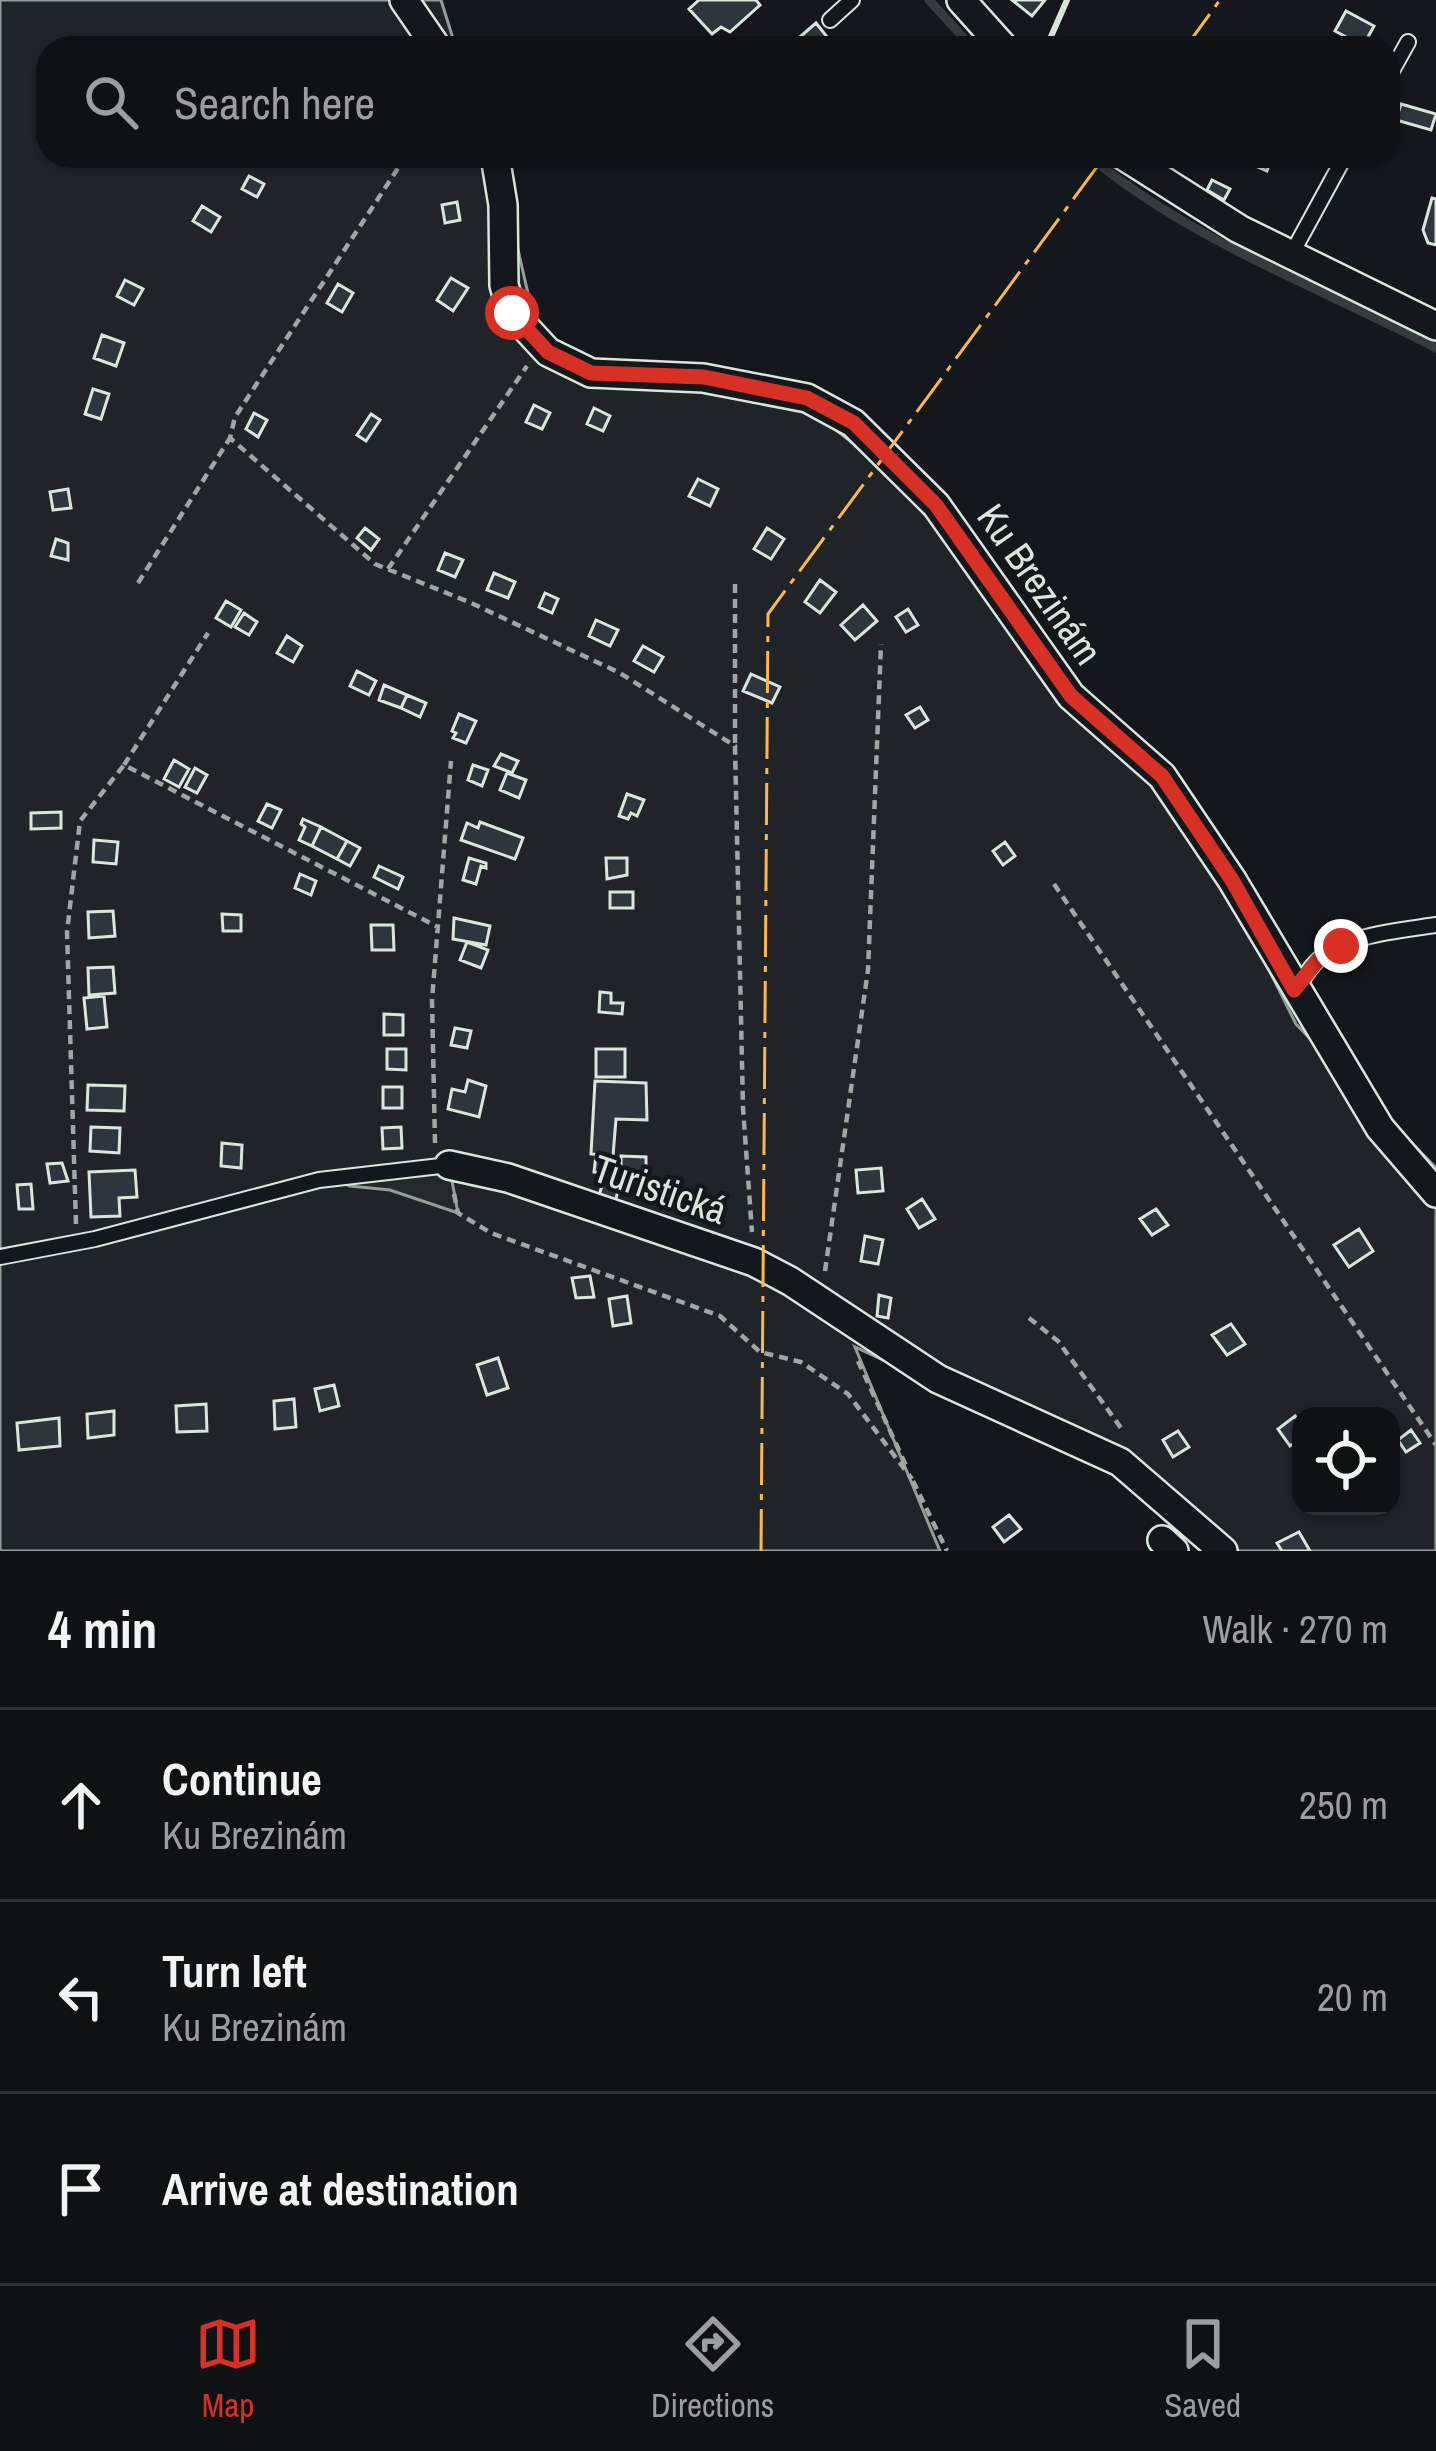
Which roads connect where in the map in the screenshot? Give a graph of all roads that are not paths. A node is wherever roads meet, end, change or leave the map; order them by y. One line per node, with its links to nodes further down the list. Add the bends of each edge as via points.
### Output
1 (404, 0): 5 (street)
2 (852, 0): 4 (lane)
3 (961, 0): 6 (street)
4 (830, 20)
5 (429, 36)
6 (993, 36)
7 (1408, 43): 8 (lane)
8 (1400, 57)
9 (498, 168): 15 (street, Ku Brezinám, via 504,285 512,313 548,352 591,373 704,377 807,398 854,423 936,505 1071,696 1162,776)
10 (1146, 168): 12 (street)
11 (1338, 168): 12 (lane)
12 (1291, 254): 13 (street)
13 (1436, 326)
14 (1436, 925): 15 (lane, via 1341,946)
15 (1294, 990): 17 (street, Ku Brezinám, via 1380,1128)
16 (442, 1166): 18 (lane, Turistická, via 319,1180); 19 (street, Turistická, via 508,1178 754,1262 938,1379 1120,1462)
17 (1436, 1193)
18 (0, 1257)
19 (1223, 1551)

